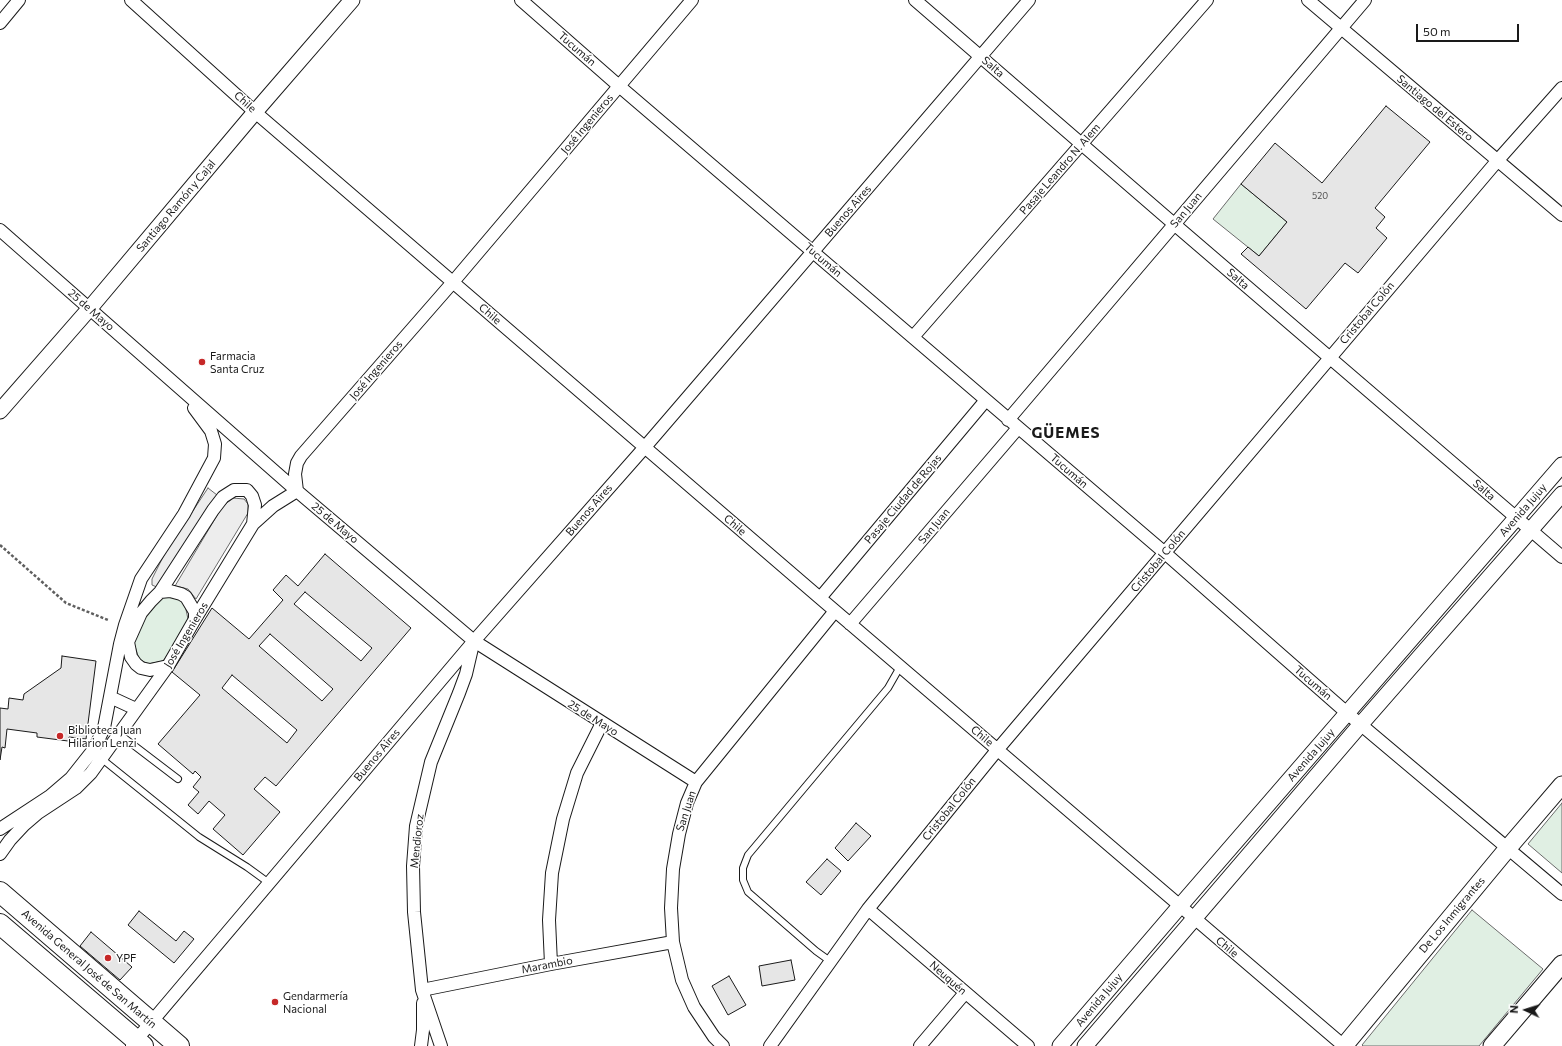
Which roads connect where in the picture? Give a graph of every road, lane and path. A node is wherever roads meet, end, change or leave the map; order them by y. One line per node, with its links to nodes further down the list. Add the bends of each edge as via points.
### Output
1 (19, 0): 11 (street)
2 (131, 0): 16 (street, Chile)
3 (352, 0): 16 (street, Santiago Ramón y Cajal)
4 (521, 0): 14 (street, Tucumán)
5 (692, 0): 14 (street, José Ingenieros)
6 (915, 0): 13 (street, Salta)
7 (1029, 0): 13 (street, Buenos Aires)
8 (1207, 0): 17 (street, Pasaje Leandro N. Alem)
9 (1308, 0): 12 (street, Santiago del Estero)
10 (1365, 0): 12 (street, San Juan)
11 (0, 23)
12 (1341, 28): 18 (street, Santiago del Estero); 20 (street, San Juan)
13 (981, 56): 17 (street, Salta); 22 (street, Buenos Aires)
14 (620, 86): 22 (street, Tucumán); 23 (street, José Ingenieros)
15 (1562, 88): 18 (street, Cristobal Colón)
16 (255, 112): 23 (street, Chile); 24 (street, Santiago Ramón y Cajal)
17 (1082, 144): 20 (street, Salta); 25 (street, Pasaje Leandro N. Alem)
18 (1498, 160): 19 (street, Santiago del Estero); 26 (street, Cristobal Colón)
19 (1562, 215)
20 (1174, 224): 26 (street, Salta); 30 (street, San Juan)
21 (0, 230): 24 (street, 25 de Mayo)
22 (813, 252): 25 (street, Tucumán); 32 (street, Buenos Aires)
23 (453, 282): 32 (street, Chile); 34 (street, José Ingenieros, via 301,456 295,474)
24 (90, 308): 27 (street, 25 de Mayo); 29 (street, Santiago Ramón y Cajal)
25 (913, 337): 28 (street, Tucumán)
26 (1329, 358): 36 (street, Salta); 40 (street, Cristobal Colón)
27 (182, 391): 34 (street, 25 de Mayo); 49 (street, via 211,431 215,444 214,458 184,514 141,579)
28 (986, 400): 30 (street, Tucumán); 43 (street, Pasaje Ciudad de Rojas)
29 (0, 411)
30 (1008, 420): 31 (street, Tucumán)
31 (1018, 428): 40 (street, Tucumán); 47 (street, San Juan)
32 (645, 447): 43 (street, Chile); 48 (street, Buenos Aires)
33 (1562, 465): 36 (street, Avenida Jujuy)
34 (297, 491): 37 (street, José Ingenieros, via 273,506); 48 (street, 25 de Mayo)
35 (1562, 494): 38 (street, Avenida Jujuy)
36 (1516, 517): 38 (street, Salta); 54 (street, Avenida Jujuy)
37 (253, 524): 42 (street, via 255,505 247,490 234,490 223,497); 45 (street, José Ingenieros)
38 (1531, 530): 41 (street, Salta); 56 (street, Avenida Jujuy)
39 (0, 546): 46 (path, via 66,603)
40 (1165, 553): 54 (street, Tucumán); 59 (street, Cristobal Colón)
41 (1562, 556)
42 (160, 592): 45 (street, via 175,592 186,597 195,612); 49 (street, via 141,614)
43 (820, 598): 44 (street, Chile)
44 (835, 611): 47 (street, Chile); 62 (street, San Juan)
45 (195, 619): 50 (street, José Ingenieros)
46 (108, 620)
47 (850, 624): 51 (street, Chile)
48 (474, 641): 55 (street, 25 de Mayo); 67 (street, Buenos Aires); 78 (street, Mendioroz, via 466,674 431,762 416,826 413,866 414,912)
49 (124, 643): 50 (street, via 141,668 150,670); 52 (street)
50 (168, 666): 53 (street, José Ingenieros)
51 (900, 667): 59 (street, Chile); 75 (lane, via 888,688 748,855 743,868 743,880 748,892)
52 (110, 696): 53 (street); 57 (street)
53 (136, 709): 58 (street, José Ingenieros)
54 (1347, 713): 56 (street, Tucumán); 70 (street, Avenida Jujuy)
55 (602, 723): 62 (street, 25 de Mayo); 76 (street, via 577,773 562,819 552,873 549,920)
56 (1361, 724): 65 (street, Tucumán); 72 (street, Avenida Jujuy)
57 (104, 728): 58 (street); 64 (street, via 94,749 71,778 50,796)
58 (119, 734): 60 (street, José Ingenieros); 61 (lane)
59 (998, 749): 70 (street, Chile); 71 (street, Cristobal Colón)
60 (102, 759): 66 (street, José Ingenieros, via 76,788 24,825); 67 (lane, via 199,837)
61 (178, 779)
62 (696, 782): 74 (street, San Juan, via 687,803 674,862)
63 (1562, 786): 65 (main road, De Los Inmigrantes)
64 (0, 829)
65 (1508, 848): 69 (street, Tucumán); 91 (main road, De Los Inmigrantes)
66 (0, 854)
67 (269, 883): 80 (street, Buenos Aires)
68 (0, 892): 80 (main road, Avenida General José de San Martín)
69 (1562, 894)
70 (1180, 906): 72 (street, Chile); 89 (street, Avenida Jujuy)
71 (868, 909): 75 (street, Cristobal Colón); 79 (street, Neuquén)
72 (1194, 919): 90 (street, Avenida Jujuy); 91 (street, Chile)
73 (0, 924): 81 (main road, Avenida General José de San Martín)
74 (672, 942): 76 (street, Marambio); 85 (street, San Juan, via 682,980 694,1007)
75 (830, 961): 86 (street, Cristobal Colón)
76 (551, 964): 78 (street, Marambio)
77 (1562, 964): 92 (main road)
78 (422, 990): 83 (street); 84 (street, Mendioroz)
79 (965, 993): 87 (street); 88 (street, Neuquén)
80 (150, 1023): 81 (street, Buenos Aires); 82 (main road, Avenida General José de San Martín)
81 (137, 1044)
82 (179, 1046)
83 (422, 1046)
84 (441, 1046)
85 (723, 1046)
86 (770, 1046)
87 (920, 1046)
88 (1028, 1046)
89 (1060, 1046)
90 (1085, 1046)
91 (1344, 1046)
92 (1492, 1046)

